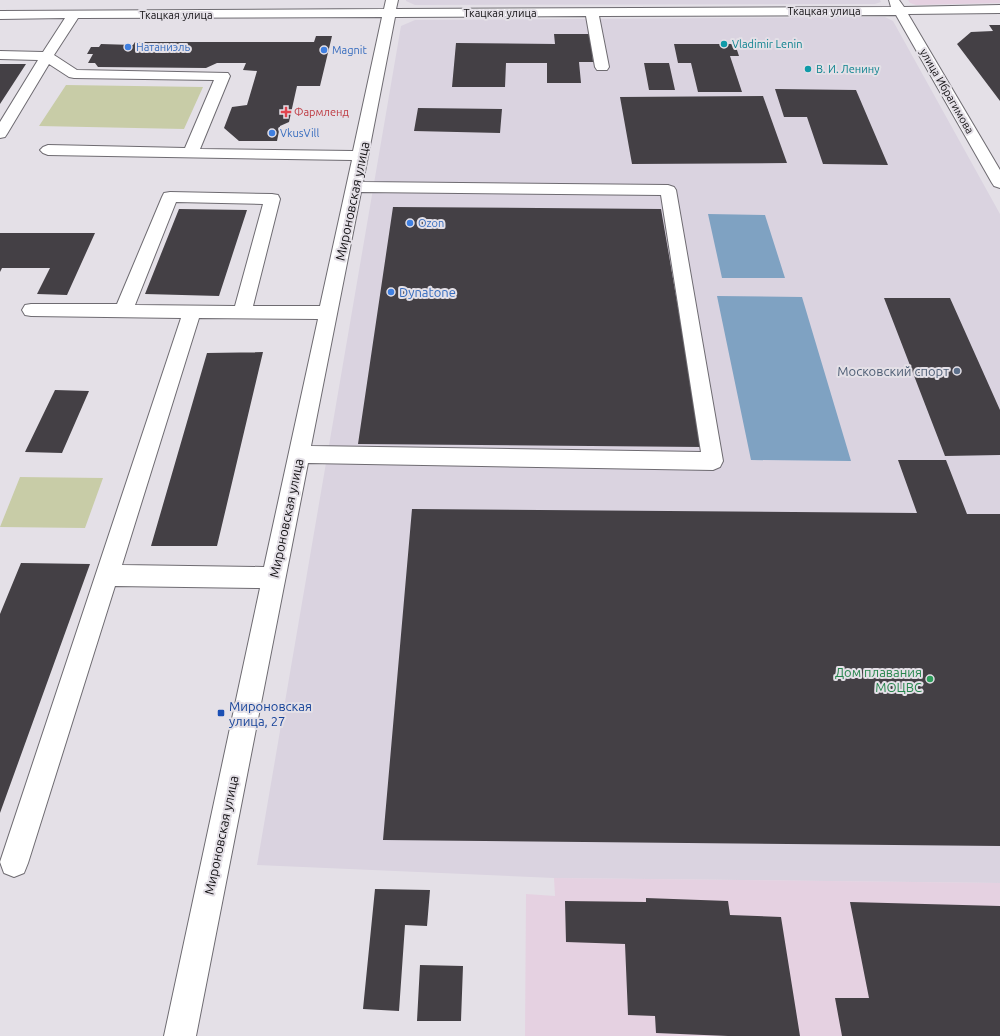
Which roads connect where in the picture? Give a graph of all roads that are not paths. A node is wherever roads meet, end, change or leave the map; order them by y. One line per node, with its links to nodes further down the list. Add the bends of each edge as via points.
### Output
1 (58, 2): 9 (street)
2 (303, 2): 7 (street)
3 (897, 5): 5 (street, Ткацкая улица); 6 (street, Ткацкая улица); 18 (street, улица Ибрагимова)
4 (391, 7): 6 (street, Ткацкая улица); 7 (street, Ткацкая улица); 17 (street, Мироновская улица)
5 (1000, 9)
6 (592, 13): 13 (street)
7 (308, 14): 10 (street, Ткацкая улица)
8 (0, 15): 9 (street, Ткацкая улица)
9 (50, 15): 10 (street, Ткацкая улица)
10 (74, 15): 12 (street)
11 (0, 55): 12 (street)
12 (47, 56): 14 (street); 16 (street, via 74,74 224,76)
13 (602, 67)
14 (0, 134)
15 (48, 150): 16 (street)
16 (191, 153): 17 (street)
17 (361, 156): 19 (street, Мироновская улица)
18 (1000, 183)
19 (354, 187): 24 (street, Мироновская улица); 25 (street, via 668,190 713,461)
20 (31, 310): 21 (street)
21 (123, 311): 22 (street); 23 (street, via 170,197 272,199)
22 (192, 312): 23 (street); 26 (street)
23 (242, 312): 24 (street)
24 (328, 313): 25 (street, Мироновская улица)
25 (300, 454): 27 (street, Мироновская улица)
26 (107, 575): 27 (street); 28 (street)
27 (274, 578): 29 (street, Мироновская улица)
28 (14, 863)
29 (180, 1036)

